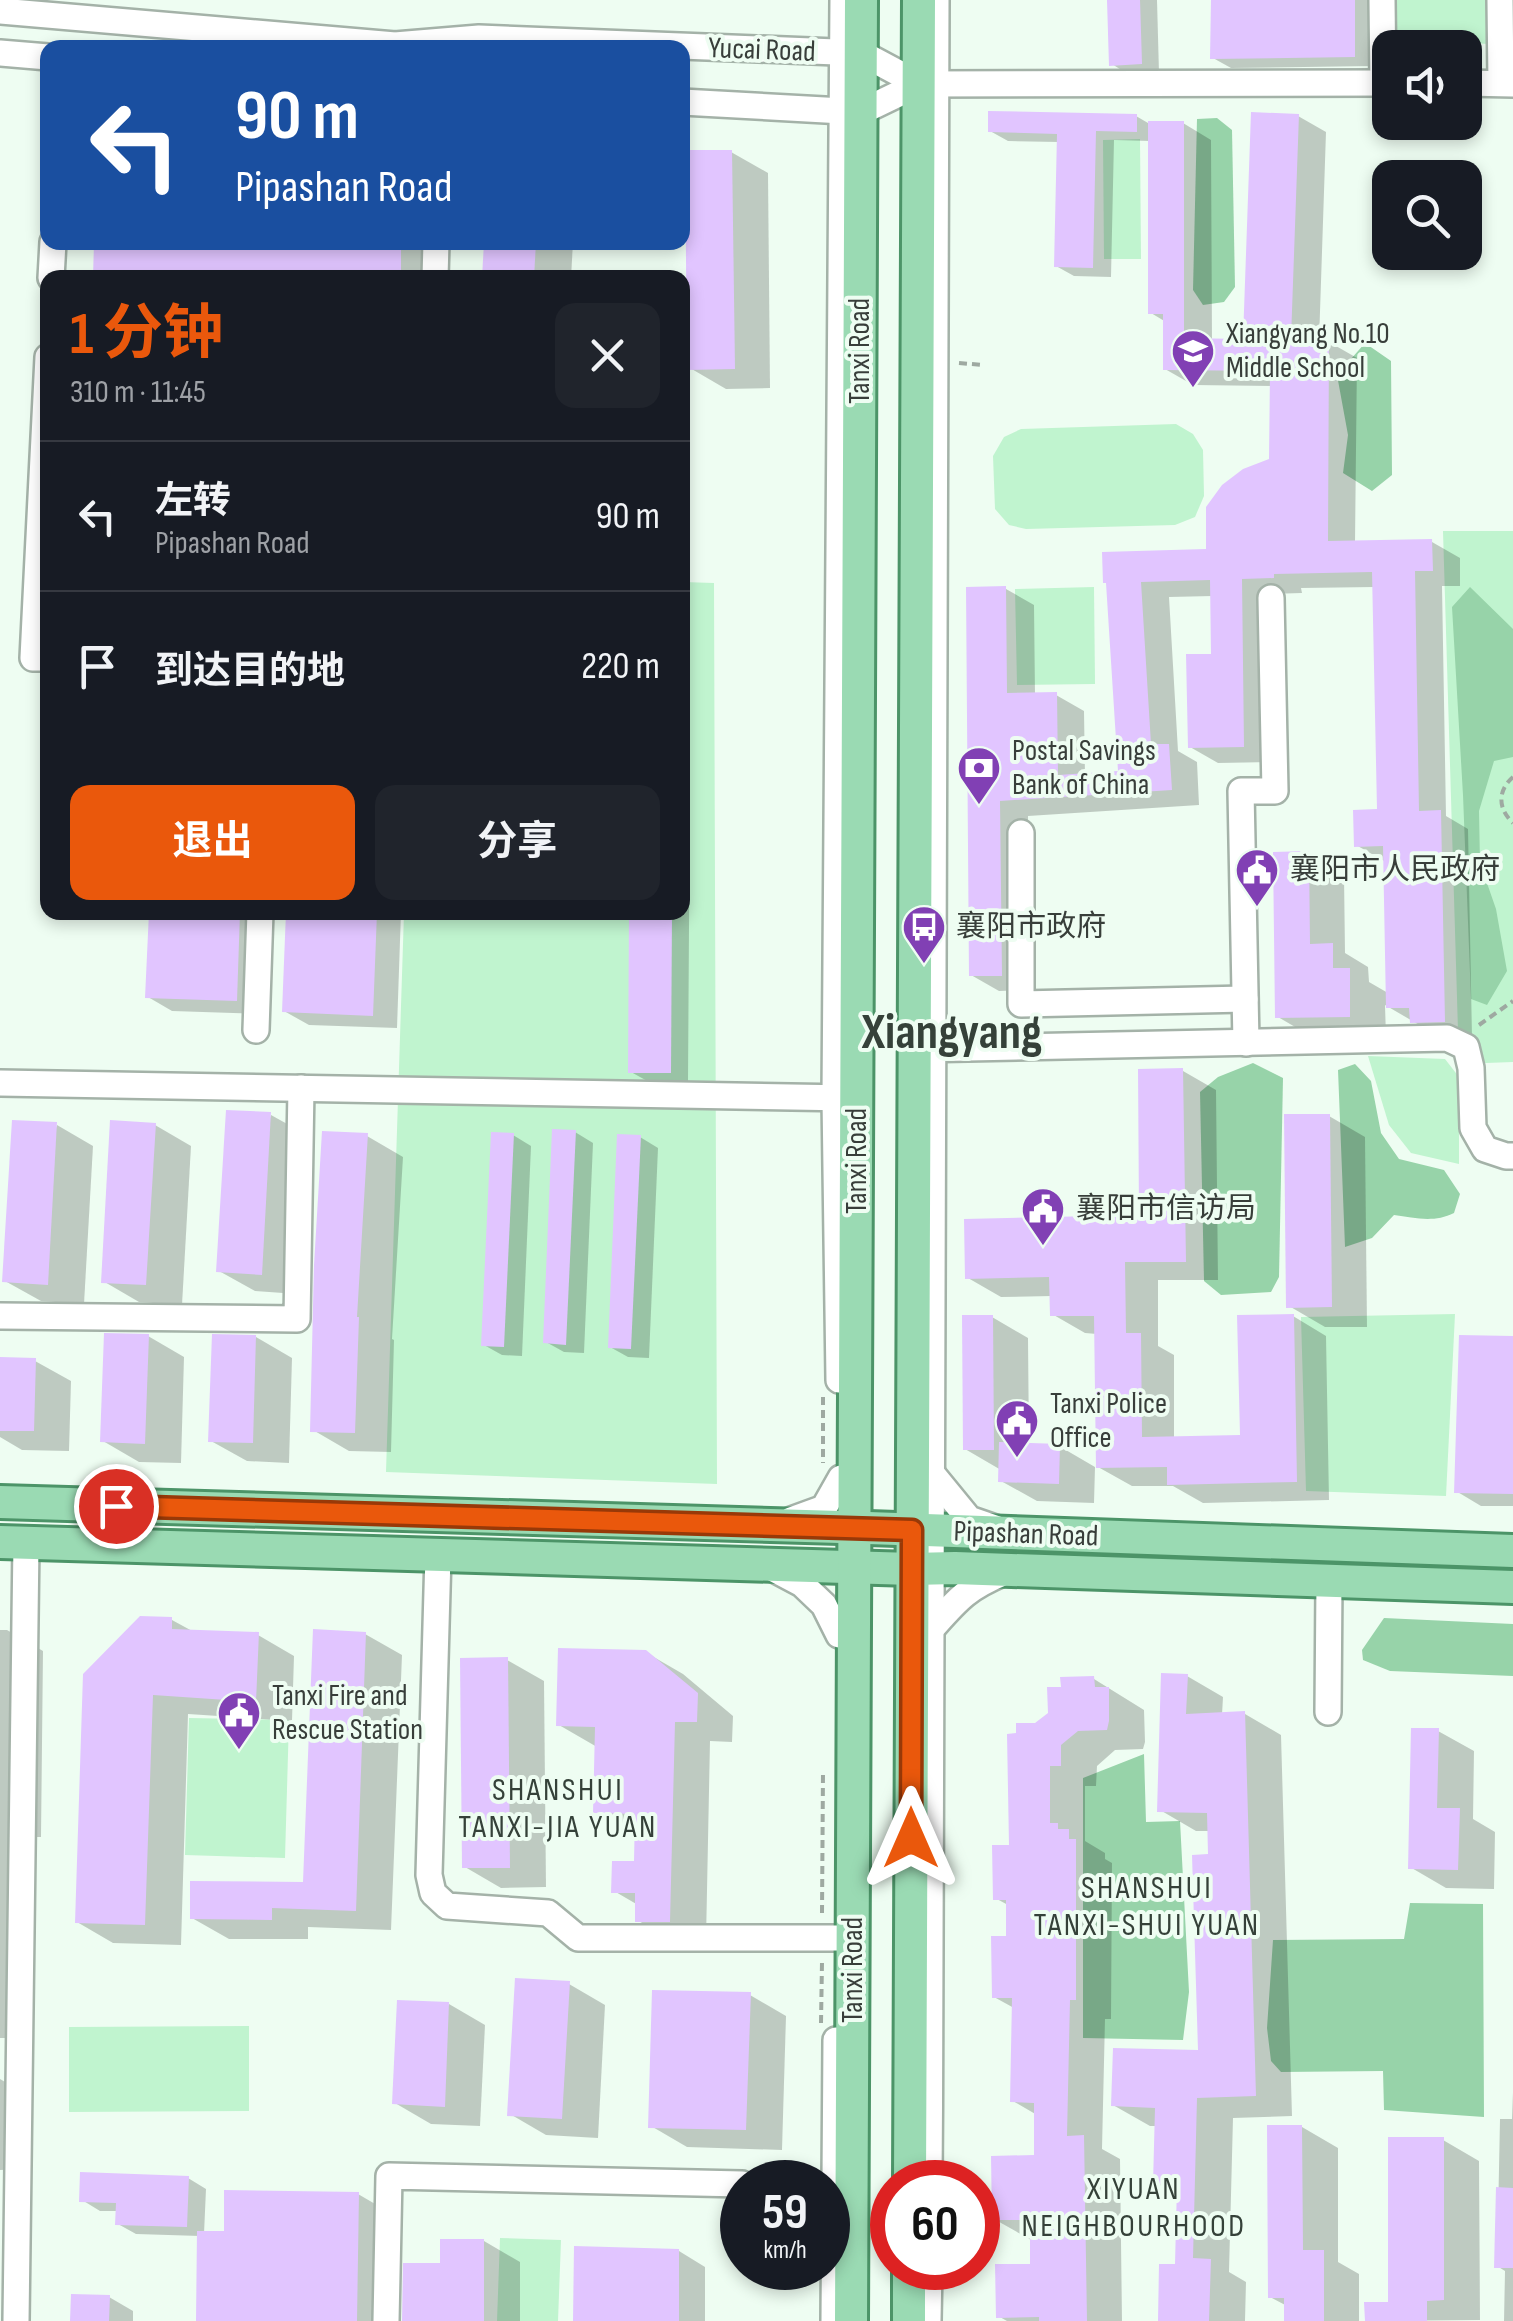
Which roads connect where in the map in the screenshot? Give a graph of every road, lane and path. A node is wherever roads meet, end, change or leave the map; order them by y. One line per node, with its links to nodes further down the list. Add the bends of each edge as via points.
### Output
1 (843, 0): 14 (street)
2 (862, 0): 14 (main road, Tanxi Road)
3 (919, 0): 18 (main road, Tanxi Road)
4 (936, 0): 18 (street)
5 (1382, 0): 8 (street)
6 (1500, 0): 19 (street)
7 (0, 11): 9 (street, Yucai Road)
8 (1384, 30)
9 (337, 40)
10 (455, 40): 11 (street, Yucai Road)
11 (529, 40)
12 (690, 46): 14 (street, Yucai Road)
13 (0, 52): 15 (street)
14 (852, 53): 18 (street, Yucai Road); 21 (main road, Tanxi Road)
15 (40, 56)
16 (1372, 82): 18 (street, Yucai Road)
17 (1482, 83): 19 (street)
18 (927, 84): 21 (street, Yucai Road); 36 (main road, Tanxi Road)
19 (1507, 84)
20 (690, 102): 21 (street, Yucai Road)
21 (852, 112): 39 (main road, Tanxi Road)
22 (959, 364): 23 (path)
23 (983, 365)
24 (40, 518): 26 (street, via 33,658)
25 (1271, 598): 31 (street, via 1275,791 1241,791)
26 (40, 658)
27 (1513, 777): 28 (path, via 1501,797)
28 (1513, 823)
29 (1021, 834): 31 (street, via 1022,1004)
30 (260, 920): 33 (street)
31 (1245, 999): 35 (street)
32 (1513, 1001): 34 (path)
33 (256, 1030)
34 (1447, 1038): 35 (street); 40 (street, via 1466,1047 1474,1128 1484,1148)
35 (1246, 1042): 36 (street)
36 (923, 1048): 42 (street); 47 (main road, Tanxi Road)
37 (0, 1083): 38 (street)
38 (301, 1088): 39 (street); 41 (street, via 297,1319)
39 (846, 1098): 43 (street); 46 (main road, Tanxi Road)
40 (1513, 1156)
41 (0, 1316)
42 (933, 1475): 47 (street); 48 (street, via 970,1518)
43 (841, 1478): 45 (street, via 824,1508); 46 (street)
44 (0, 1502): 45 (main road, Pipashan Road)
45 (770, 1525): 46 (main road, Pipashan Road)
46 (848, 1528): 47 (main road, Pipashan Road); 53 (main road, Tanxi Road)
47 (923, 1530): 48 (main road, Pipashan Road); 54 (main road, Tanxi Road)
48 (1007, 1533): 50 (main road, Pipashan Road)
49 (13, 1542): 51 (main road, Pipashan Road); 69 (street)
50 (1513, 1551)
51 (438, 1555): 52 (main road, Pipashan Road); 61 (street, via 433,1893 447,1906 548,1913 578,1938)
52 (764, 1564): 53 (main road, Pipashan Road); 59 (street, via 824,1605)
53 (847, 1566): 54 (main road, Pipashan Road); 59 (street); 72 (main road, Tanxi Road)
54 (922, 1569): 55 (main road, Pipashan Road); 58 (street); 63 (main road, Tanxi Road)
55 (1010, 1570): 56 (main road, Pipashan Road); 58 (street, via 976,1584)
56 (1330, 1581): 57 (main road, Pipashan Road); 60 (street)
57 (1513, 1587)
58 (933, 1627): 64 (street)
59 (839, 1636): 61 (street)
60 (1328, 1712)
61 (837, 1938): 62 (street)
62 (832, 2160)
63 (910, 2160)
64 (929, 2160)
65 (720, 2184): 70 (street, via 389,2176)
66 (833, 2290): 71 (street)
67 (909, 2290): 73 (main road)
68 (928, 2290): 74 (street)
69 (16, 2321)
70 (386, 2321)
71 (834, 2321)
72 (852, 2321)
73 (909, 2321)
74 (928, 2321)

